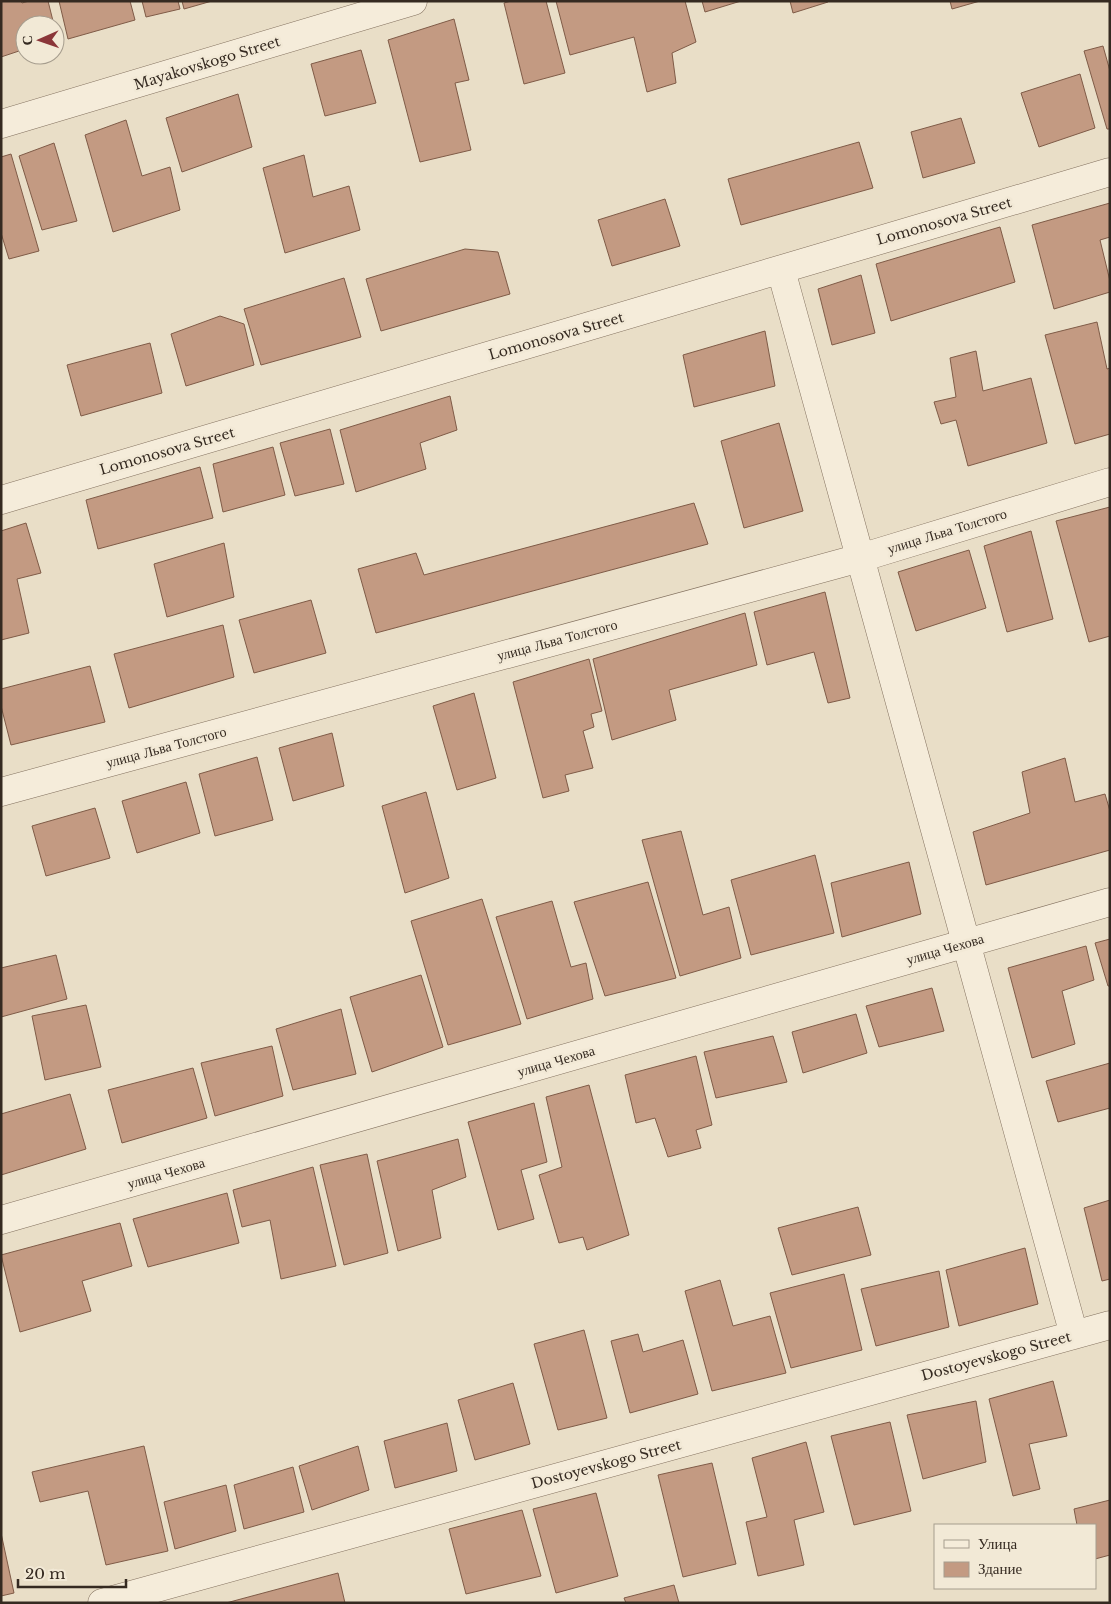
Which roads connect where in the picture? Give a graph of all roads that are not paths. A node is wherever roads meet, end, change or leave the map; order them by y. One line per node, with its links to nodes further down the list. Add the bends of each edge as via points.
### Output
1 (413, 1): 2 (street, Mayakovskogo Street)
2 (1, 124)
3 (1110, 172): 4 (street, Lomonosova Street)
4 (781, 270): 6 (street, Lomonosova Street); 7 (street)
5 (1110, 482): 7 (street, улица Льва Толстого)
6 (1, 500)
7 (860, 558): 8 (street, улица Льва Толстого); 10 (street)
8 (1, 792)
9 (1110, 902): 10 (street, улица Чехова)
10 (966, 943): 11 (street, улица Чехова); 13 (street)
11 (1, 1220)
12 (1110, 1325): 13 (street, Dostoyevskogo Street)
13 (1074, 1335): 14 (street, Dostoyevskogo Street)
14 (102, 1603)

